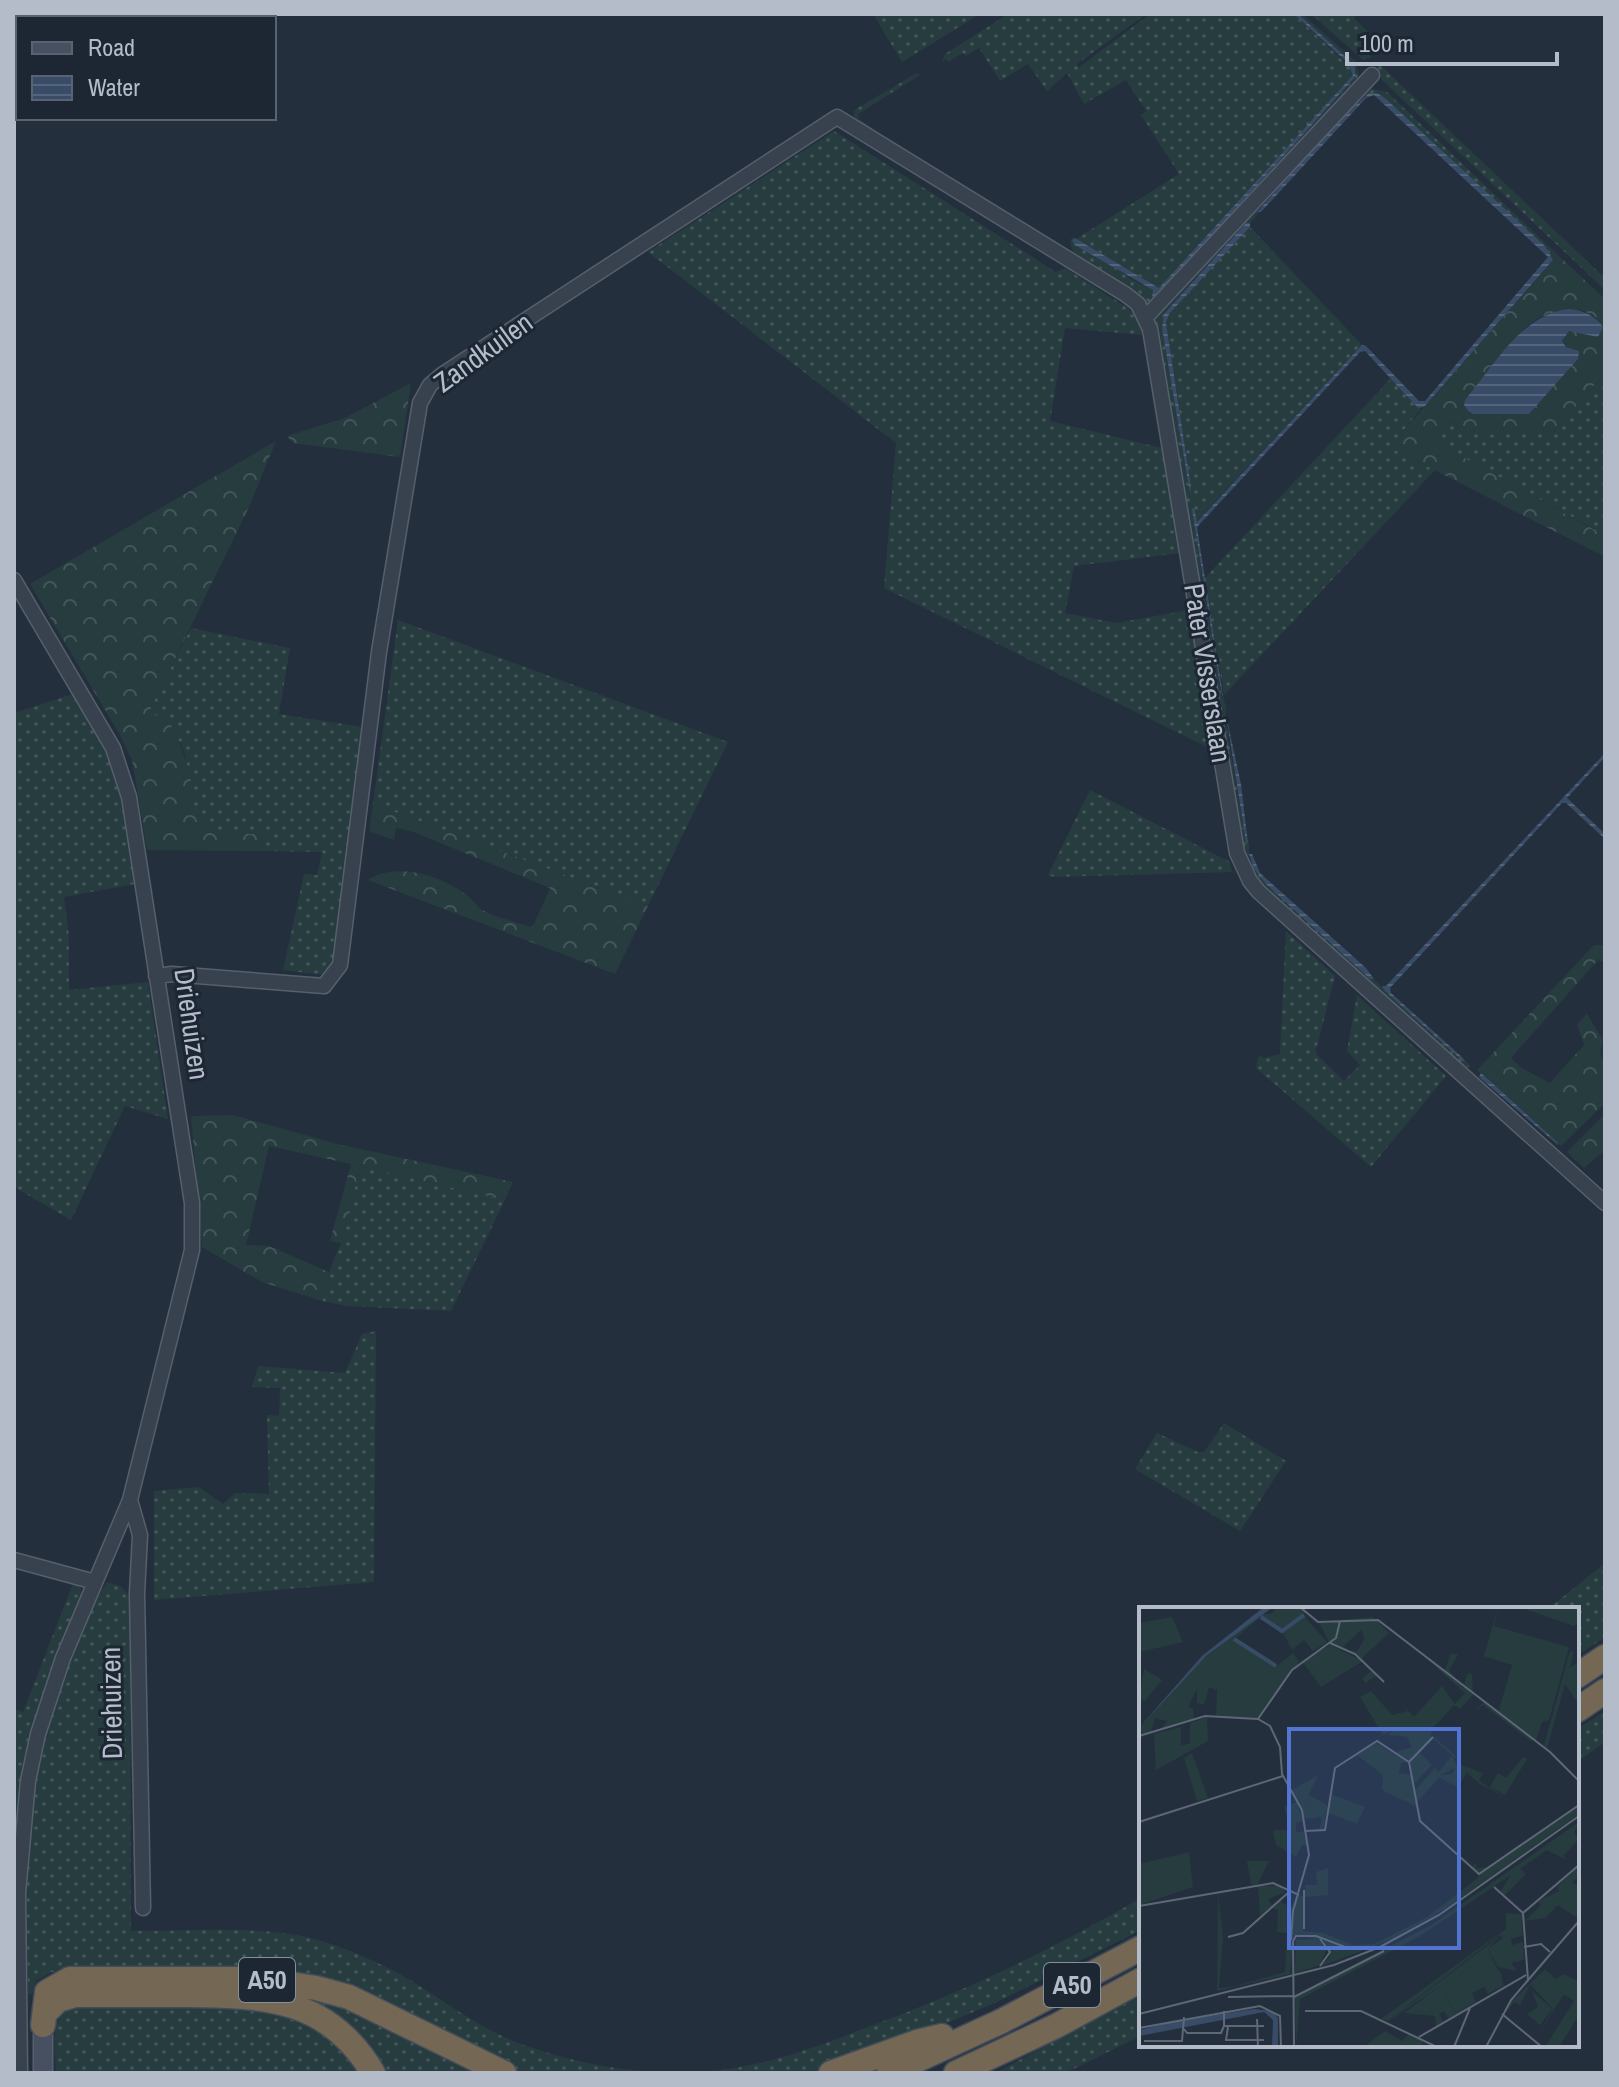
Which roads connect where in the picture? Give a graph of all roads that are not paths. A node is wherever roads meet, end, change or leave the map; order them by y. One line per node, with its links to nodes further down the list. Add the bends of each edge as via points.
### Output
1 (1372, 75): 2 (street)
2 (1146, 317): 4 (street, Zandkuilen, via 1125,294 837,117 443,374 420,403 379,652 340,965 324,986); 5 (street, Pater Visserslaan, via 1242,867 1259,892)
3 (14, 580): 4 (street, Driehuizen, via 113,748 123,774)
4 (156, 976): 6 (street, Driehuizen, via 192,1203 192,1250)
5 (1605, 1203)
6 (130, 1500): 8 (street, Driehuizen); 13 (street, Driehuizen, via 140,1535)
7 (14, 1560): 8 (street)
8 (95, 1582): 19 (street, Driehuizen, via 50,1696 28,1781 18,1893)
9 (1605, 1657): 10 (highway)
10 (1579, 1675)
11 (1605, 1691): 12 (highway)
12 (1579, 1709)
13 (143, 1908)
14 (1139, 1949): 16 (highway, A50)
15 (1139, 1981): 18 (highway, A50)
16 (1002, 2021): 23 (highway, A50, via 917,2042); 24 (highway, A50)
17 (43, 2025): 20 (main road); 21 (highway, A50, via 54,2002 68,1996 271,1999 335,2027); 22 (highway, A50, via 47,1992 70,1979 259,1979 349,1997)
18 (1056, 2026): 25 (highway, A50); 26 (highway, A50, via 1024,2053)
19 (20, 2073)
20 (43, 2073)
21 (373, 2073)
22 (504, 2073)
23 (831, 2073)
24 (889, 2073)
25 (956, 2073)
26 (987, 2073)

